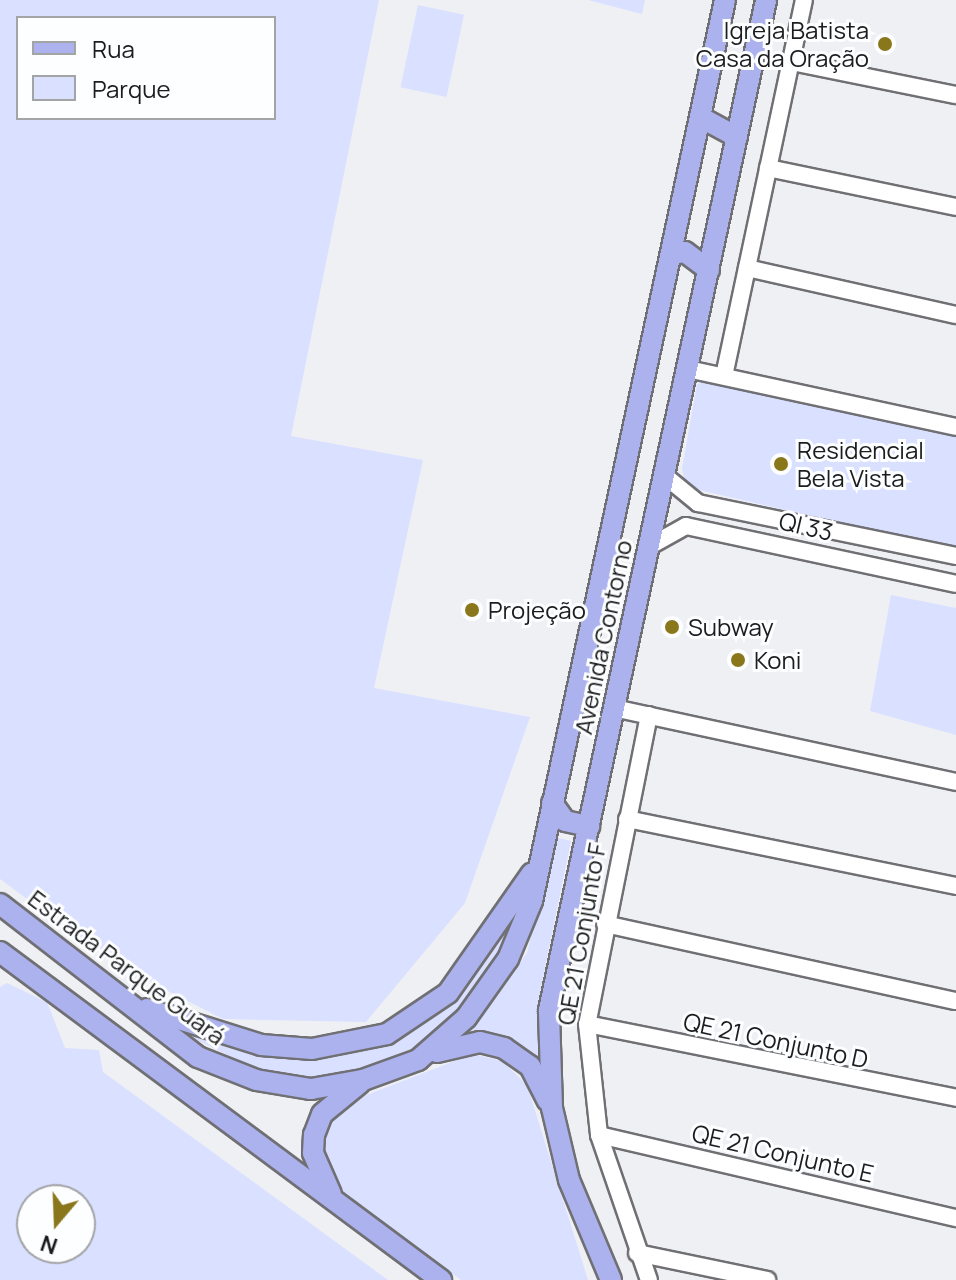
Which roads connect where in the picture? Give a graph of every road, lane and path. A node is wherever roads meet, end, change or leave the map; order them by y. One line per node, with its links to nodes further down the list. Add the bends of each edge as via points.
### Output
1 (725, 0): 6 (main road, Avenida Contorno)
2 (766, 0): 7 (main road, Avenida Contorno)
3 (804, 0): 4 (street)
4 (792, 62): 5 (street); 8 (street)
5 (956, 95)
6 (700, 117): 7 (main road); 10 (main road, Avenida Contorno)
7 (737, 137): 12 (main road, Avenida Contorno)
8 (768, 168): 9 (street); 11 (street)
9 (956, 207)
10 (672, 254): 12 (main road, via 685,252); 26 (main road, Avenida Contorno)
11 (747, 268): 13 (street); 15 (street)
12 (709, 270): 14 (main road, Avenida Contorno)
13 (956, 315)
14 (688, 369): 15 (street); 17 (main road, Avenida Contorno)
15 (724, 376): 16 (street)
16 (956, 427)
17 (665, 476): 18 (street, QI 33, via 689,500); 20 (main road, Avenida Contorno)
18 (782, 520): 19 (street); 21 (street, QI 33)
19 (776, 543): 20 (street, QI 33, via 680,526); 22 (street, QI 33)
20 (650, 546): 23 (main road, Avenida Contorno)
21 (956, 556)
22 (956, 584)
23 (614, 708): 24 (street); 28 (main road, Avenida Contorno)
24 (649, 715): 25 (street); 27 (street, QE 21 Conjunto F)
25 (956, 782)
26 (552, 803): 28 (main road, via 565,821); 29 (main road, Avenida Contorno)
27 (627, 819): 30 (street); 32 (street, QE 21 Conjunto F)
28 (589, 826): 40 (main road, Avenida Contorno, via 549,1010)
29 (540, 860): 35 (main road, via 491,942 448,993 387,1034 312,1049 261,1045); 37 (main road, Avenida Contorno, via 523,932 508,959 466,1018)
30 (956, 886)
31 (0, 904): 35 (main road, Estrada Parque Guará)
32 (605, 924): 34 (street); 36 (street, QE 21 Conjunto F)
33 (0, 952): 42 (main road)
34 (956, 1001)
35 (136, 1006): 38 (main road, Estrada Parque Guará, via 224,1072 311,1089)
36 (587, 1024): 39 (street, QE 21 Conjunto D); 41 (street, QE 21 Conjunto F)
37 (418, 1060): 38 (main road, Avenida Contorno); 40 (main road, via 454,1046 504,1048 530,1066)
38 (363, 1080): 42 (main road, via 322,1114 314,1135 321,1178)
39 (956, 1098)
40 (552, 1108): 46 (main road, Avenida Contorno, via 569,1180)
41 (599, 1135): 43 (street, QE 21 Conjunto E); 44 (street, QE 21 Conjunto F)
42 (337, 1203): 45 (main road)
43 (956, 1218)
44 (637, 1253): 47 (street, QE 21 Conjunto F); 48 (street)
45 (441, 1280)
46 (611, 1280)
47 (649, 1280)
48 (767, 1280)

